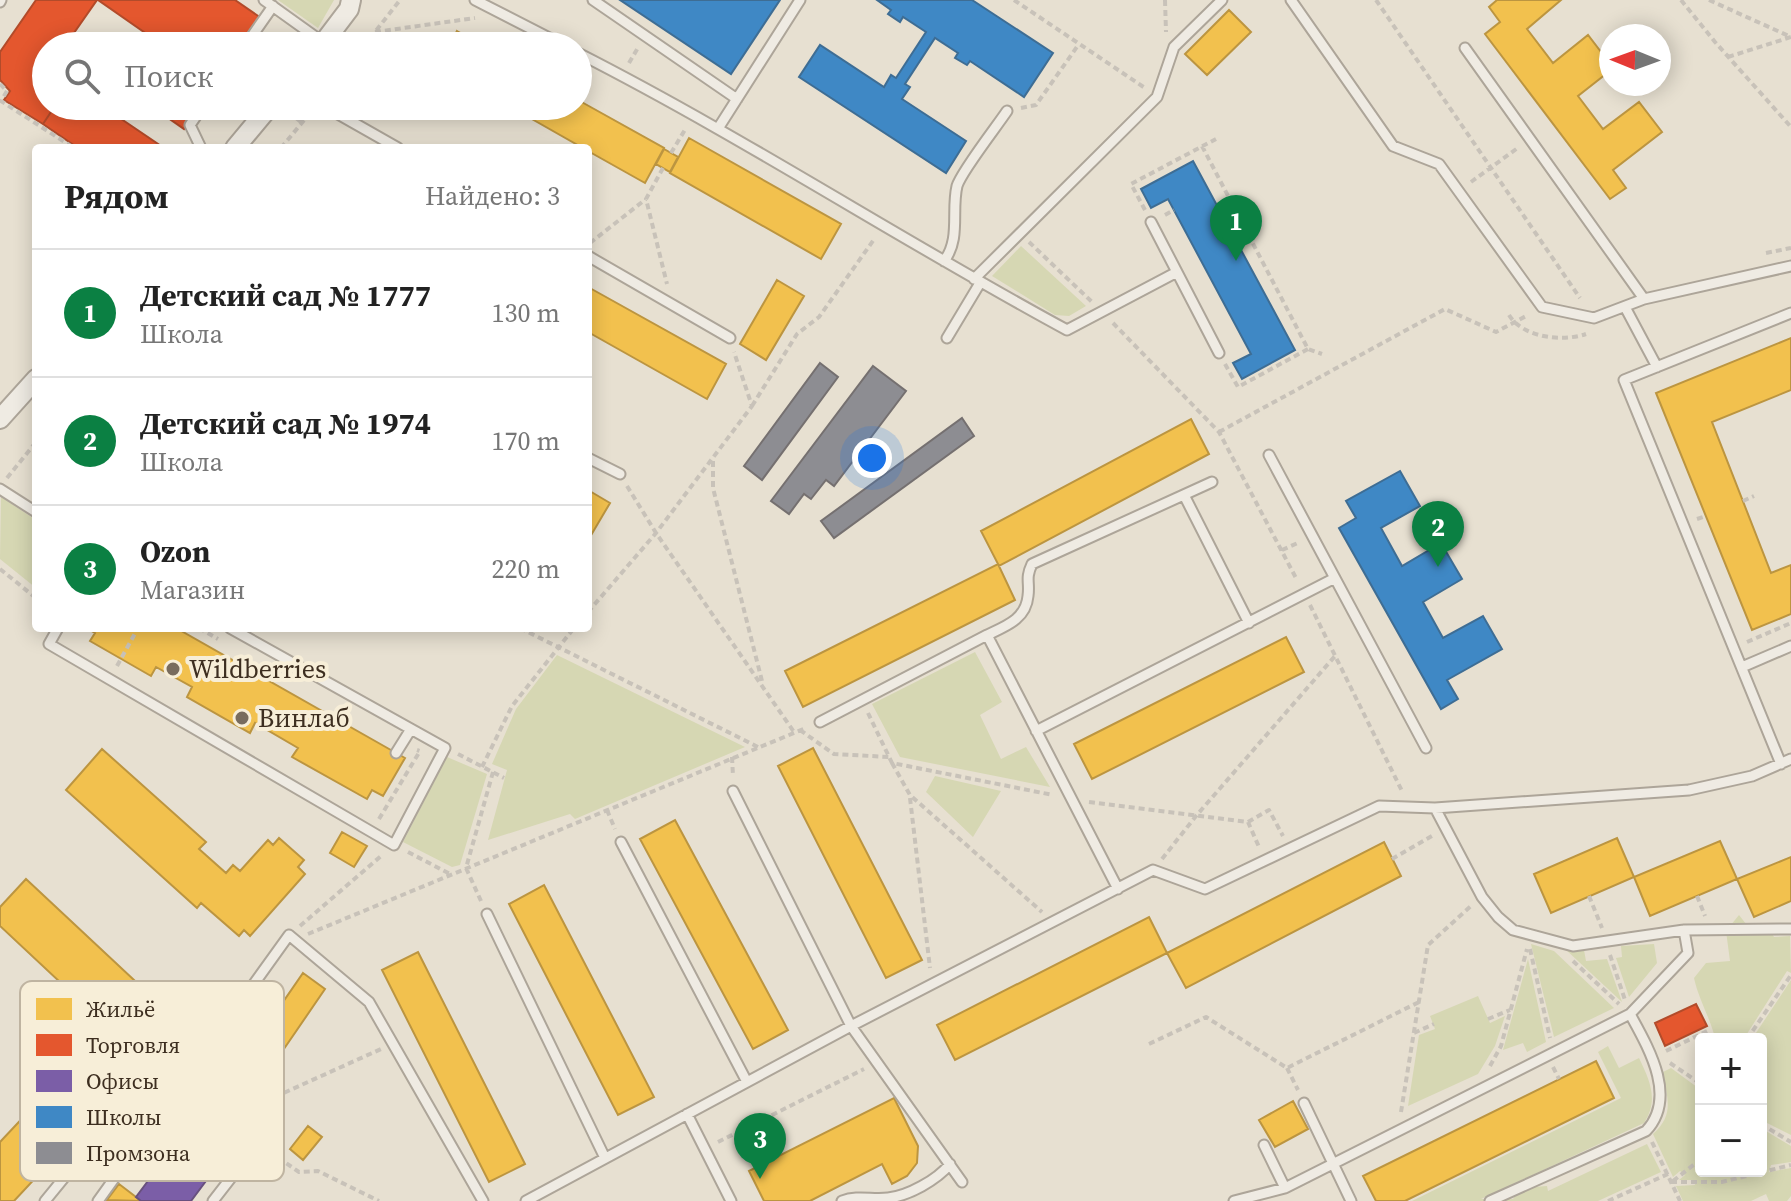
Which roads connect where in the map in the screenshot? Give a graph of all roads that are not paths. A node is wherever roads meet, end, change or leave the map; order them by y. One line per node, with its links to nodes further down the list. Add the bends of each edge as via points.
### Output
1 (351, 0): 10 (street)
2 (593, 0): 14 (lane)
3 (800, 0): 14 (lane)
4 (1222, 0): 28 (lane, via 1174,47 1157,97 1019,232)
5 (1291, 0): 30 (lane, via 1393,146 1439,164 1542,307 1594,318)
6 (482, 2): 11 (lane)
7 (268, 3): 8 (lane); 9 (lane)
8 (252, 32)
9 (307, 32)
10 (332, 32)
11 (538, 32)
12 (1465, 48): 29 (lane)
13 (592, 60): 19 (lane)
14 (737, 99): 19 (lane)
15 (1007, 111): 25 (lane, via 958,184 954,239)
16 (193, 120): 20 (lane, via 190,125)
17 (258, 120): 21 (street)
18 (349, 120): 22 (lane)
19 (719, 127): 25 (lane)
20 (199, 144)
21 (238, 144)
22 (391, 144)
23 (1151, 222): 27 (lane)
24 (592, 258): 32 (lane)
25 (944, 261): 28 (lane)
26 (1791, 266): 29 (lane)
27 (1177, 272): 28 (lane, via 1067,330); 34 (lane)
28 (977, 281): 33 (lane)
29 (1644, 299): 30 (lane)
30 (1625, 307): 35 (lane)
31 (1791, 313): 35 (lane)
32 (730, 338)
33 (947, 338)
34 (1219, 353)
35 (1657, 367): 51 (lane, via 1624,380)
36 (32, 383): 37 (street)
37 (0, 419)
38 (1269, 455): 45 (lane)
39 (592, 460): 40 (lane)
40 (620, 474)
41 (1212, 482): 43 (lane)
42 (0, 488): 44 (lane)
43 (1184, 495): 46 (lane); 49 (lane, via 1032,564 1029,598 1019,619)
44 (32, 509)
45 (1335, 578): 46 (lane); 55 (lane)
46 (1249, 623): 54 (lane)
47 (56, 632): 53 (lane, via 49,644 394,845 445,748)
48 (237, 632): 53 (lane)
49 (987, 635): 52 (lane); 54 (lane)
50 (1791, 646): 51 (lane)
51 (1742, 667): 58 (lane)
52 (820, 722)
53 (411, 729): 56 (lane)
54 (1036, 731): 62 (lane)
55 (1426, 748)
56 (396, 753)
57 (1791, 759): 58 (lane)
58 (1781, 764): 60 (lane, via 1689,790)
59 (733, 791): 68 (lane)
60 (1435, 808): 62 (lane, via 1379,806 1205,889 1153,870); 65 (lane, via 1494,921 1573,946)
61 (621, 842): 69 (lane)
62 (1118, 889): 68 (lane)
63 (487, 914): 73 (lane)
64 (1791, 929): 65 (lane)
65 (1684, 930): 67 (lane, via 1688,953)
66 (260, 981): 85 (lane, via 292,937 369,1002)
67 (1630, 1014): 75 (lane); 91 (lane, via 1653,1058 1660,1097 1655,1122 1646,1131)
68 (851, 1026): 69 (lane); 74 (lane)
69 (747, 1082): 71 (lane)
70 (1304, 1103): 75 (lane)
71 (687, 1114): 73 (lane); 87 (lane)
72 (1264, 1145): 80 (lane)
73 (605, 1158): 81 (lane)
74 (950, 1164): 79 (lane); 88 (lane, via 900,1196)
75 (1333, 1164): 80 (lane); 90 (lane)
76 (61, 1181): 82 (lane)
77 (113, 1181): 83 (lane)
78 (229, 1181): 84 (lane)
79 (962, 1182)
80 (1285, 1188): 89 (lane)
81 (542, 1196): 86 (lane)
82 (45, 1201)
83 (98, 1201)
84 (213, 1201)
85 (483, 1201)
86 (526, 1201)
87 (731, 1201)
88 (842, 1201)
89 (1234, 1201)
90 (1351, 1201)
91 (1490, 1201)

